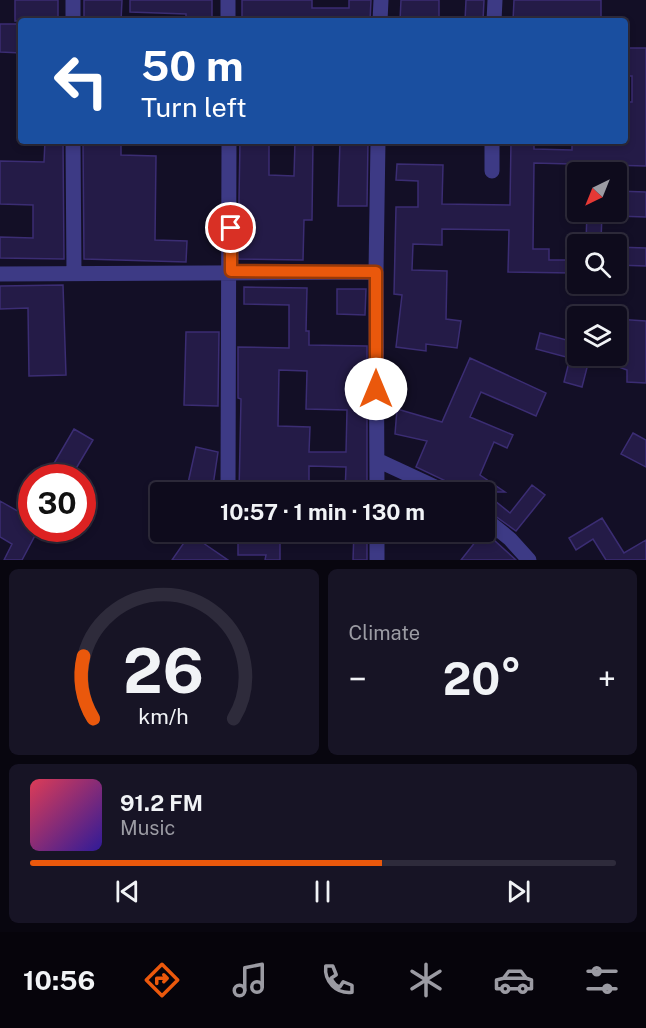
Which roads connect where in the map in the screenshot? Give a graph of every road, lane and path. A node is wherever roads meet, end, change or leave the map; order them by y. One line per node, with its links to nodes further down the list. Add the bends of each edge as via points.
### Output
1 (73, 0): 5 (street)
2 (228, 0): 6 (street)
3 (381, 0): 7 (street)
4 (495, 0): 8 (street)
5 (73, 18)
6 (228, 18)
7 (380, 18)
8 (494, 18)
9 (74, 144): 16 (street)
10 (229, 144): 14 (street)
11 (378, 144): 15 (street)
12 (492, 144): 13 (street)
13 (492, 171)
14 (231, 271): 15 (street); 16 (street); 19 (street)
15 (376, 272): 18 (street)
16 (74, 273): 17 (street)
17 (0, 274)
18 (377, 460): 20 (street); 21 (street)
19 (228, 482)
20 (377, 482)
21 (424, 482)
22 (495, 527): 25 (street)
23 (377, 542): 24 (street)
24 (378, 560)
25 (530, 560)

